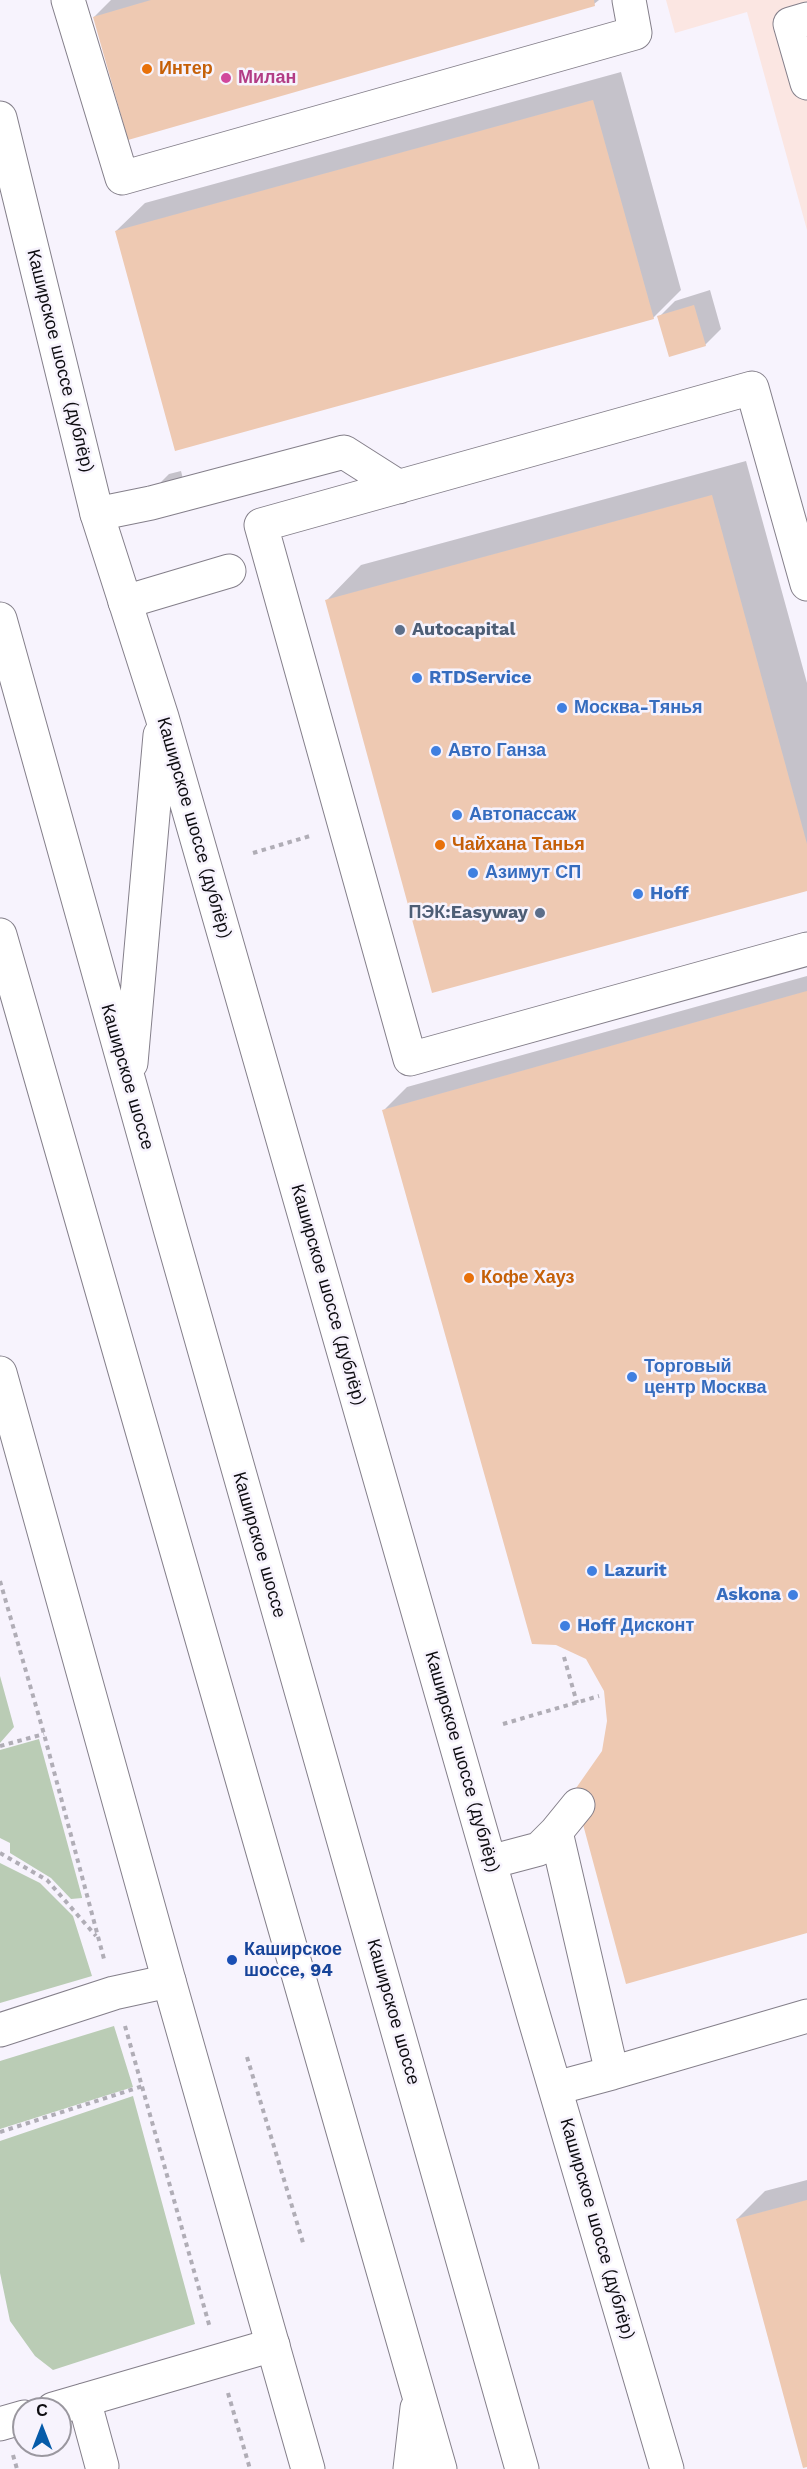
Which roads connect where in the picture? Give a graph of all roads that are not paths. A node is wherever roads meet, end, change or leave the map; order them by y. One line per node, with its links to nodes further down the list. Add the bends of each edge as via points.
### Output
1 (68, 0): 2 (main road, via 122,178 635,33)
2 (629, 0)
3 (807, 18): 4 (main road, via 790,24)
4 (807, 83)
5 (0, 118): 7 (main road, Каширское шоссе (дублёр))
6 (399, 487): 7 (main road, via 344,452); 9 (main road, via 752,388); 14 (main road, via 261,525 410,1059)
7 (97, 514): 10 (main road, Каширское шоссе (дублёр))
8 (229, 572): 10 (main road)
9 (807, 584)
10 (125, 602): 12 (main road, Каширское шоссе (дублёр))
11 (0, 619): 15 (main road, Каширское шоссе)
12 (162, 717): 15 (main road); 19 (main road, Каширское шоссе (дублёр))
13 (0, 935): 26 (main road)
14 (807, 949)
15 (129, 1086): 33 (main road, Каширское шоссе)
16 (0, 1373): 20 (main road)
17 (578, 1805): 18 (main road)
18 (556, 1832): 19 (main road, via 539,1849); 23 (main road)
19 (490, 1862): 24 (main road, Каширское шоссе (дублёр))
20 (169, 1981): 22 (main road, via 114,1993); 25 (main road)
21 (807, 2016): 23 (main road)
22 (0, 2030)
23 (612, 2073): 24 (main road)
24 (556, 2088): 34 (main road, Каширское шоссе (дублёр))
25 (273, 2345): 27 (main road); 30 (main road)
26 (419, 2394): 31 (main road); 32 (main road)
27 (72, 2404)
28 (72, 2412): 29 (main road)
29 (102, 2466)
30 (308, 2469)
31 (410, 2469)
32 (440, 2469)
33 (522, 2469)
34 (667, 2469)

